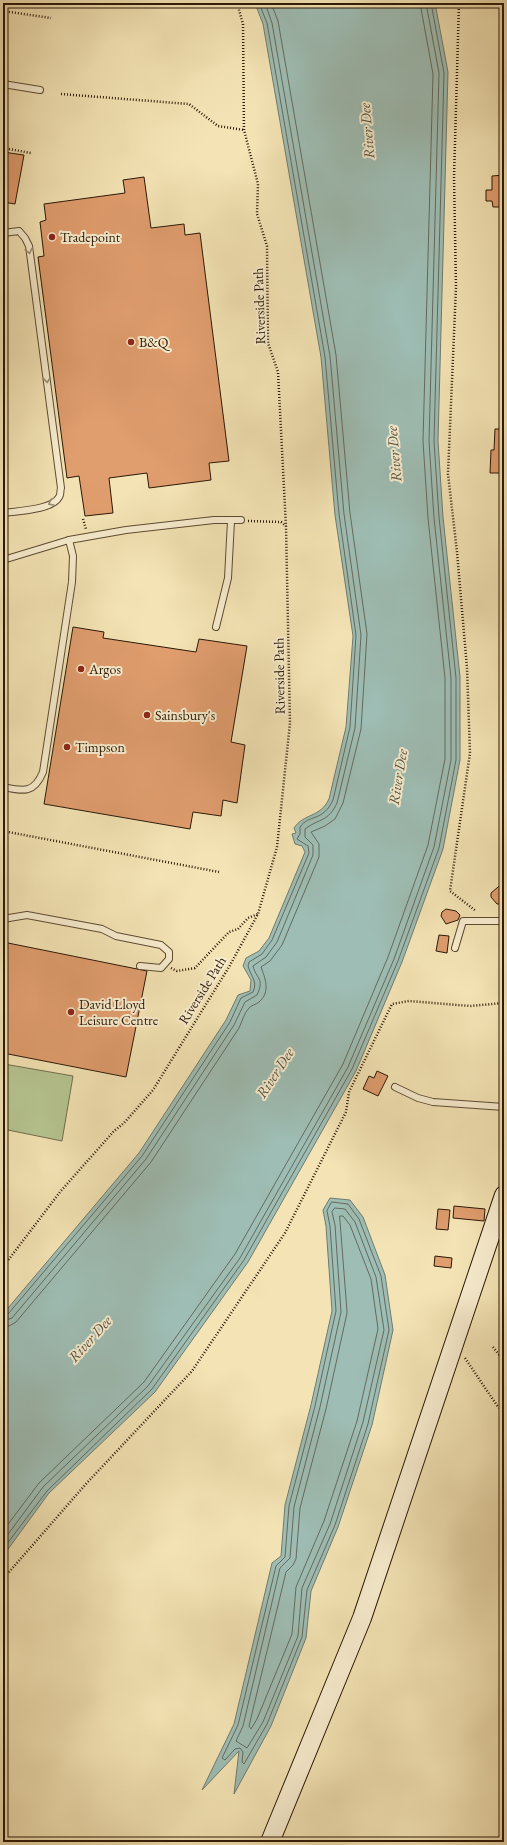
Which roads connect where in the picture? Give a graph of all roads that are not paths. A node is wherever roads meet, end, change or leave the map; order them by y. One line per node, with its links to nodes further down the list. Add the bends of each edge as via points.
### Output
1 (3, 84): 2 (lane)
2 (40, 90)
3 (3, 233): 4 (lane, one-way to 4, via 19,231 28,246 61,488 60,497 55,503)
4 (3, 513)
5 (241, 520): 6 (lane)
6 (231, 521): 7 (lane, via 214,520 126,530); 9 (lane, via 228,578)
7 (69, 540): 8 (lane); 10 (lane, via 73,556 72,582 43,772 39,783 30,789 21,791)
8 (3, 560)
9 (216, 627)
10 (3, 787)
11 (3, 919): 14 (lane, via 27,916 102,930 116,936 161,945 169,952 169,959 161,968)
12 (504, 921): 13 (lane, via 463,921)
13 (454, 948)
14 (140, 966)
15 (394, 1087): 16 (lane, via 433,1102)
16 (504, 1107)
17 (504, 1195): 18 (main road, via 362,1618)
18 (270, 1842)

